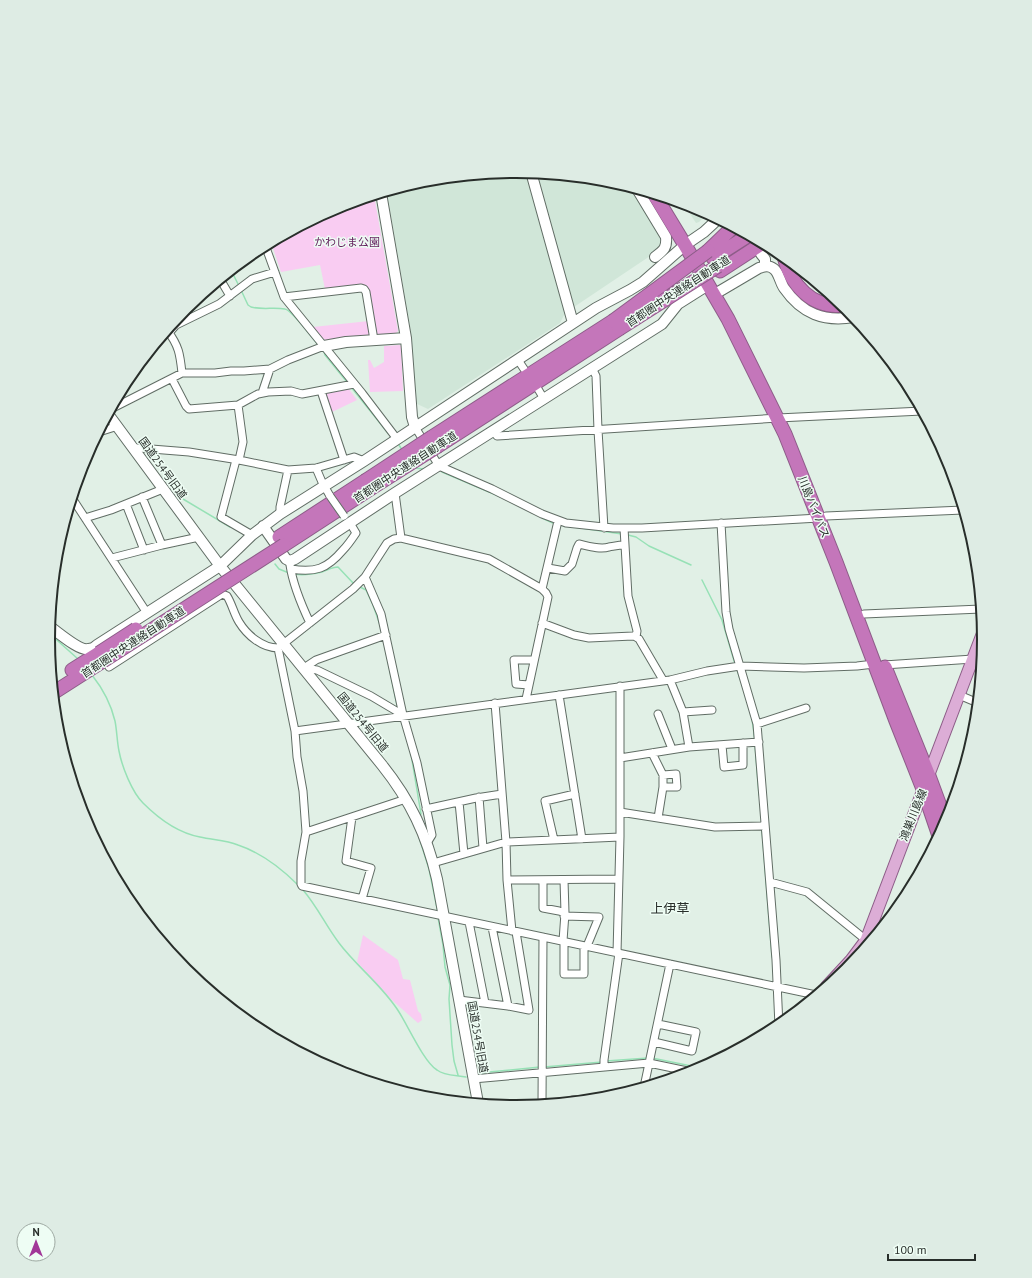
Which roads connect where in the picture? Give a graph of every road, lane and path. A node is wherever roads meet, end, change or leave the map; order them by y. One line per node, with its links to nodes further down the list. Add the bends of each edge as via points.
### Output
1 (533, 179): 28 (street)
2 (641, 196): 14 (street, via 666,237 665,249)
3 (382, 198): 31 (street)
4 (658, 200): 9 (highway, 川島バイパス)
5 (668, 203): 9 (highway, 川島バイパス)
6 (714, 223): 9 (street)
7 (731, 232): 15 (highway)
8 (744, 239): 15 (highway, 首都圏中央連絡自動車道)
9 (688, 243): 21 (highway, 川島バイパス); 28 (street, via 643,282)
10 (751, 243): 15 (highway, 首都圏中央連絡自動車道)
11 (760, 249): 15 (highway)
12 (763, 250): 16 (street)
13 (267, 251): 18 (street)
14 (655, 257)
15 (715, 261): 29 (highway, bridge); 29 (highway, 首都圏中央連絡自動車道, bridge, via 648,311)
16 (765, 266): 21 (street); 26 (street, via 776,270 783,287 791,297 811,313 825,318)
17 (788, 267): 25 (highway, via 798,287 811,299)
18 (275, 272): 22 (street, via 252,279); 23 (street)
19 (797, 273): 24 (highway, via 806,285)
20 (223, 283): 22 (street)
21 (714, 288): 35 (street, via 678,304 662,324); 49 (highway, 川島バイパス, via 735,318)
22 (230, 296): 27 (street)
23 (284, 296): 32 (street, via 364,289); 33 (street)
24 (825, 297)
25 (834, 305)
26 (847, 318)
27 (181, 323)
28 (573, 323): 34 (street)
29 (616, 325): 82 (highway, 首都圏中央連絡自動車道, bridge)
30 (170, 334): 38 (street, via 180,355)
31 (406, 338): 32 (street); 51 (street)
32 (374, 340): 33 (street)
33 (324, 346): 36 (street); 40 (street)
34 (518, 360): 37 (street); 51 (street)
35 (592, 368): 44 (street); 53 (street, via 596,376)
36 (270, 369): 38 (street); 43 (street)
37 (524, 369)
38 (182, 373): 39 (street)
39 (172, 379): 45 (street); 46 (street, via 189,408)
40 (351, 384): 42 (street); 55 (street)
41 (538, 389): 44 (street)
42 (321, 391): 43 (street, via 302,394 291,391); 58 (street)
43 (262, 393): 46 (street)
44 (544, 399): 54 (street)
45 (119, 405)
46 (238, 405): 57 (street, via 243,442)
47 (917, 411): 49 (street)
48 (112, 418): 50 (street, 国道254号旧道)
49 (782, 418): 53 (street); 71 (highway, 川島バイパス, via 793,432)
50 (118, 426): 52 (street); 56 (street, 国道254号旧道)
51 (415, 427): 55 (street); 60 (street)
52 (106, 430)
53 (598, 430): 54 (street, via 497,436); 77 (street)
54 (493, 431): 60 (street)
55 (397, 439): 59 (street)
56 (134, 448): 57 (street, via 189,452); 64 (street, 国道254号旧道)
57 (237, 460): 62 (street); 79 (street, via 221,517)
58 (344, 460): 59 (street, via 354,457); 61 (street)
59 (364, 461): 63 (street)
60 (439, 466): 65 (street); 74 (street)
61 (316, 468): 62 (street); 63 (street)
62 (288, 470): 70 (street)
63 (325, 487): 70 (street); 73 (street, bridge)
64 (163, 489): 66 (street); 80 (street, 国道254号旧道)
65 (395, 493): 73 (street); 81 (street)
66 (142, 498): 68 (street); 83 (street)
67 (76, 503): 72 (street)
68 (126, 504): 72 (street); 85 (street)
69 (958, 510): 71 (street)
70 (280, 514): 76 (street)
71 (822, 517): 75 (street); 94 (highway, 川島バイパス); 106 (highway, 川島バイパス)
72 (85, 518): 86 (street)
73 (348, 521): 89 (street, via 295,559); 89 (street, via 356,533 327,566 318,570)
74 (558, 521): 77 (street); 88 (street)
75 (722, 523): 78 (street); 107 (street, via 726,612)
76 (263, 526): 79 (street); 89 (street)
77 (604, 528): 78 (street)
78 (624, 528): 84 (street)
79 (252, 535): 87 (street)
80 (199, 537): 83 (street); 87 (street, 国道254号旧道)
81 (401, 538): 90 (street, via 387,543); 91 (street, via 489,559)
82 (281, 541): 110 (highway, 首都圏中央連絡自動車道, bridge); 114 (highway, 首都圏中央連絡自動車道, bridge)
83 (162, 545): 85 (street)
84 (625, 545): 88 (street, via 594,547 579,544 572,564 565,571); 99 (street, via 628,596 637,631)
85 (144, 550): 86 (street)
86 (112, 558): 93 (street)
87 (220, 566): 93 (street); 101 (street, 国道254号旧道)
88 (548, 568): 91 (street)
89 (291, 569): 95 (street)
90 (365, 577): 95 (street); 98 (street, via 381,614)
91 (542, 589): 96 (street, via 548,597)
92 (976, 609): 94 (street)
93 (147, 613): 100 (street)
94 (864, 614): 106 (highway, 川島バイパス)
95 (310, 623): 101 (street)
96 (542, 623): 99 (street, via 589,638); 104 (street)
97 (55, 630): 100 (street, via 84,649 88,650)
98 (384, 635): 109 (street, via 316,660); 124 (street)
99 (636, 637): 111 (street)
100 (97, 645): 105 (street)
101 (280, 646): 105 (street, via 272,648 258,642 249,634 239,622 227,596 222,594); 109 (street, 国道254号旧道); 127 (street)
102 (977, 647): 103 (main road, 鴻巣川島線)
103 (972, 659): 106 (street); 116 (main road, 鴻巣川島線)
104 (534, 660): 112 (street); 112 (street, via 514,660 516,684)
105 (116, 662): 108 (street)
106 (879, 664): 107 (street, via 804,668); 136 (highway, 川島バイパス); 138 (highway, 川島バイパス, via 896,721)
107 (740, 666): 111 (street); 126 (street)
108 (109, 667)
109 (304, 668): 124 (street, via 317,670 351,686); 125 (street, 国道254号旧道)
110 (57, 680)
111 (667, 680): 113 (street); 122 (street)
112 (529, 685): 117 (street)
113 (620, 686): 115 (street); 134 (street)
114 (58, 690)
115 (559, 695): 117 (street); 140 (street)
116 (959, 695): 118 (street); 136 (main road, 鴻巣川島線)
117 (526, 700): 119 (street)
118 (973, 701)
119 (495, 703): 124 (street); 139 (street)
120 (806, 708): 126 (street)
121 (712, 710): 122 (street)
122 (683, 712): 131 (street)
123 (658, 714): 132 (street)
124 (403, 716): 125 (street); 144 (street, via 417,763)
125 (349, 724): 127 (street); 142 (street, 国道254号旧道)
126 (757, 724): 128 (street)
127 (295, 731): 151 (street)
128 (759, 742): 129 (street); 149 (street)
129 (743, 743): 130 (street); 130 (street, via 744,766 724,767)
130 (722, 745): 131 (street)
131 (690, 746): 132 (street)
132 (672, 749): 133 (street)
133 (652, 753): 134 (street); 135 (street)
134 (620, 758): 145 (street)
135 (663, 775): 137 (street); 137 (street, via 676,774 677,787)
136 (929, 776): 138 (main road, 鴻巣川島線); 146 (highway, 川島バイパス)
137 (663, 787): 148 (street)
138 (923, 789): 150 (highway, 川島バイパス); 171 (main road, 鴻巣川島線)
139 (502, 794): 141 (street); 155 (street)
140 (575, 794): 153 (street); 154 (street, via 545,801)
141 (479, 798): 143 (street); 157 (street)
142 (406, 799): 147 (street); 156 (street, 国道254号旧道)
143 (458, 802): 144 (street); 158 (street)
144 (426, 809): 156 (street, via 432,835)
145 (620, 812): 148 (street); 152 (street)
146 (943, 813)
147 (352, 817): 151 (street); 165 (street, via 346,861 371,868)
148 (658, 818): 149 (street, via 715,827)
149 (766, 826): 164 (street)
150 (936, 828)
151 (306, 832): 165 (street, via 301,861 302,886)
152 (620, 837): 153 (street); 160 (street)
153 (582, 839): 154 (street)
154 (554, 840): 155 (street)
155 (506, 842): 157 (street); 161 (street)
156 (427, 843): 159 (street, 国道254号旧道)
157 (483, 848): 158 (street)
158 (464, 854): 159 (street)
159 (433, 863): 166 (street, 国道254号旧道)
160 (618, 879): 163 (street); 176 (street)
161 (507, 880): 162 (street); 170 (street)
162 (543, 880): 163 (street); 167 (street, via 543,908 559,910)
163 (564, 880): 167 (street)
164 (770, 882): 173 (street, via 807,892); 178 (street)
165 (362, 899): 166 (street)
166 (440, 915): 168 (street); 180 (street, 国道254号旧道)
167 (564, 915): 174 (street); 175 (street, via 599,917)
168 (469, 922): 169 (street); 181 (street)
169 (492, 927): 170 (street); 182 (street)
170 (514, 931): 172 (street); 182 (street, via 529,1010)
171 (872, 932)
172 (542, 937): 174 (street); 188 (street)
173 (867, 938)
174 (563, 941): 175 (street); 175 (street, via 564,974 584,974)
175 (585, 946): 176 (street)
176 (618, 953): 177 (street); 187 (street)
177 (670, 964): 178 (street); 184 (street)
178 (778, 987): 179 (street); 183 (street)
179 (811, 994)
180 (459, 1000): 181 (street); 190 (street, 国道254号旧道)
181 (485, 1003): 182 (street)
182 (508, 1006)
183 (779, 1017)
184 (658, 1024): 185 (street); 185 (street, via 696,1032 692,1051)
185 (654, 1042): 186 (street)
186 (650, 1060): 187 (street); 189 (street); 191 (street)
187 (604, 1063): 188 (street)
188 (542, 1069): 190 (street); 193 (street)
189 (682, 1069)
190 (473, 1079): 192 (street, 国道254号旧道)
191 (645, 1081)
192 (477, 1098)
193 (542, 1099)

